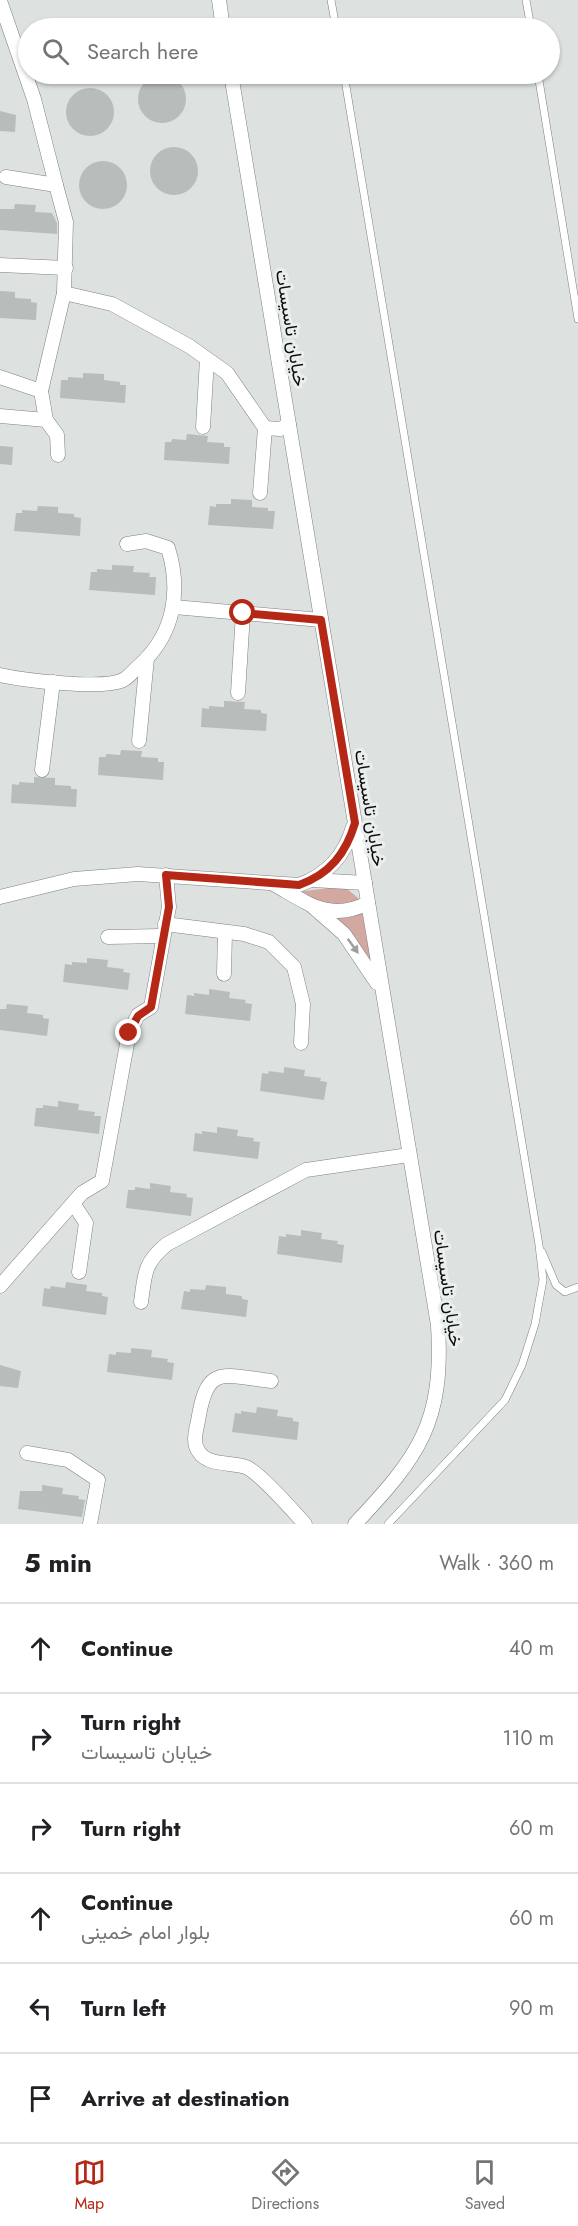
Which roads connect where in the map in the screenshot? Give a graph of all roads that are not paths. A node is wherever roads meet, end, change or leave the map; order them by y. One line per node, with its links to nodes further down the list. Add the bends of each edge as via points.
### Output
1 (219, 0): 5 (street)
2 (331, 0): 6 (lane)
3 (526, 0): 7 (lane)
4 (0, 1): 8 (street)
5 (222, 18)
6 (334, 18)
7 (529, 18)
8 (18, 53)
9 (29, 84): 14 (street)
10 (233, 84): 24 (street, خیابان تاسیسات)
11 (346, 84): 55 (lane)
12 (540, 84): 18 (lane)
13 (6, 177): 14 (street)
14 (56, 185): 16 (street, via 66,222)
15 (0, 266): 16 (street)
16 (66, 268): 17 (street)
17 (64, 293): 19 (street, via 112,304); 21 (street)
18 (578, 319)
19 (207, 359): 25 (street); 26 (street, via 228,373)
20 (0, 377): 21 (street)
21 (40, 391): 23 (street)
22 (0, 416): 23 (street)
23 (46, 420): 27 (street, via 57,435)
24 (289, 425): 26 (street); 32 (street, خیابان تاسیسات)
25 (203, 427)
26 (265, 428): 28 (street)
27 (58, 455)
28 (260, 493)
29 (127, 544): 30 (street, via 146,541 168,548 175,570)
30 (174, 607): 31 (street); 33 (street, via 166,632)
31 (243, 613): 32 (street); 36 (street)
32 (321, 620): 39 (street, خیابان تاسیسات)
33 (147, 658): 35 (street, via 122,681); 37 (street)
34 (0, 675): 35 (street)
35 (53, 682): 38 (street)
36 (238, 693)
37 (139, 741)
38 (42, 770)
39 (355, 823): 41 (street, via 338,860); 42 (street, خیابان تاسیسات)
40 (166, 875): 43 (street); 44 (street, via 74,879); 47 (street, via 169,907)
41 (313, 880): 42 (street); 43 (street, via 299,885)
42 (365, 883): 45 (street, خیابان تاسیسات)
43 (273, 884): 46 (street)
44 (0, 897)
45 (368, 903): 46 (street, via 349,912); 51 (street, خیابان تاسیسات)
46 (311, 905): 51 (street, one-way to 51, via 344,934 374,976)
47 (164, 930): 48 (street); 49 (street); 54 (street, via 151,1007 138,1016 129,1033 102,1181)
48 (225, 932): 50 (street); 52 (street, via 268,942 294,967 303,1004)
49 (108, 937)
50 (224, 974)
51 (384, 1000): 53 (street, خیابان تاسیسات)
52 (302, 1043)
53 (409, 1155): 59 (street, via 306,1170 167,1244 146,1266); 64 (street, خیابان تاسیسات, via 441,1363 435,1401 421,1442 399,1477)
54 (73, 1203): 56 (street, via 86,1222); 57 (street)
55 (539, 1245): 58 (lane, via 556,1285 565,1292); 65 (lane, via 543,1280 535,1324 505,1400)
56 (79, 1272)
57 (0, 1286)
58 (578, 1287)
59 (141, 1302)
60 (271, 1381): 63 (street, via 226,1376 211,1380 202,1393 195,1439 198,1452 206,1459 246,1467)
61 (27, 1453): 62 (street, via 68,1460 98,1480)
62 (90, 1524)
63 (305, 1524)
64 (355, 1524)
65 (388, 1524)

